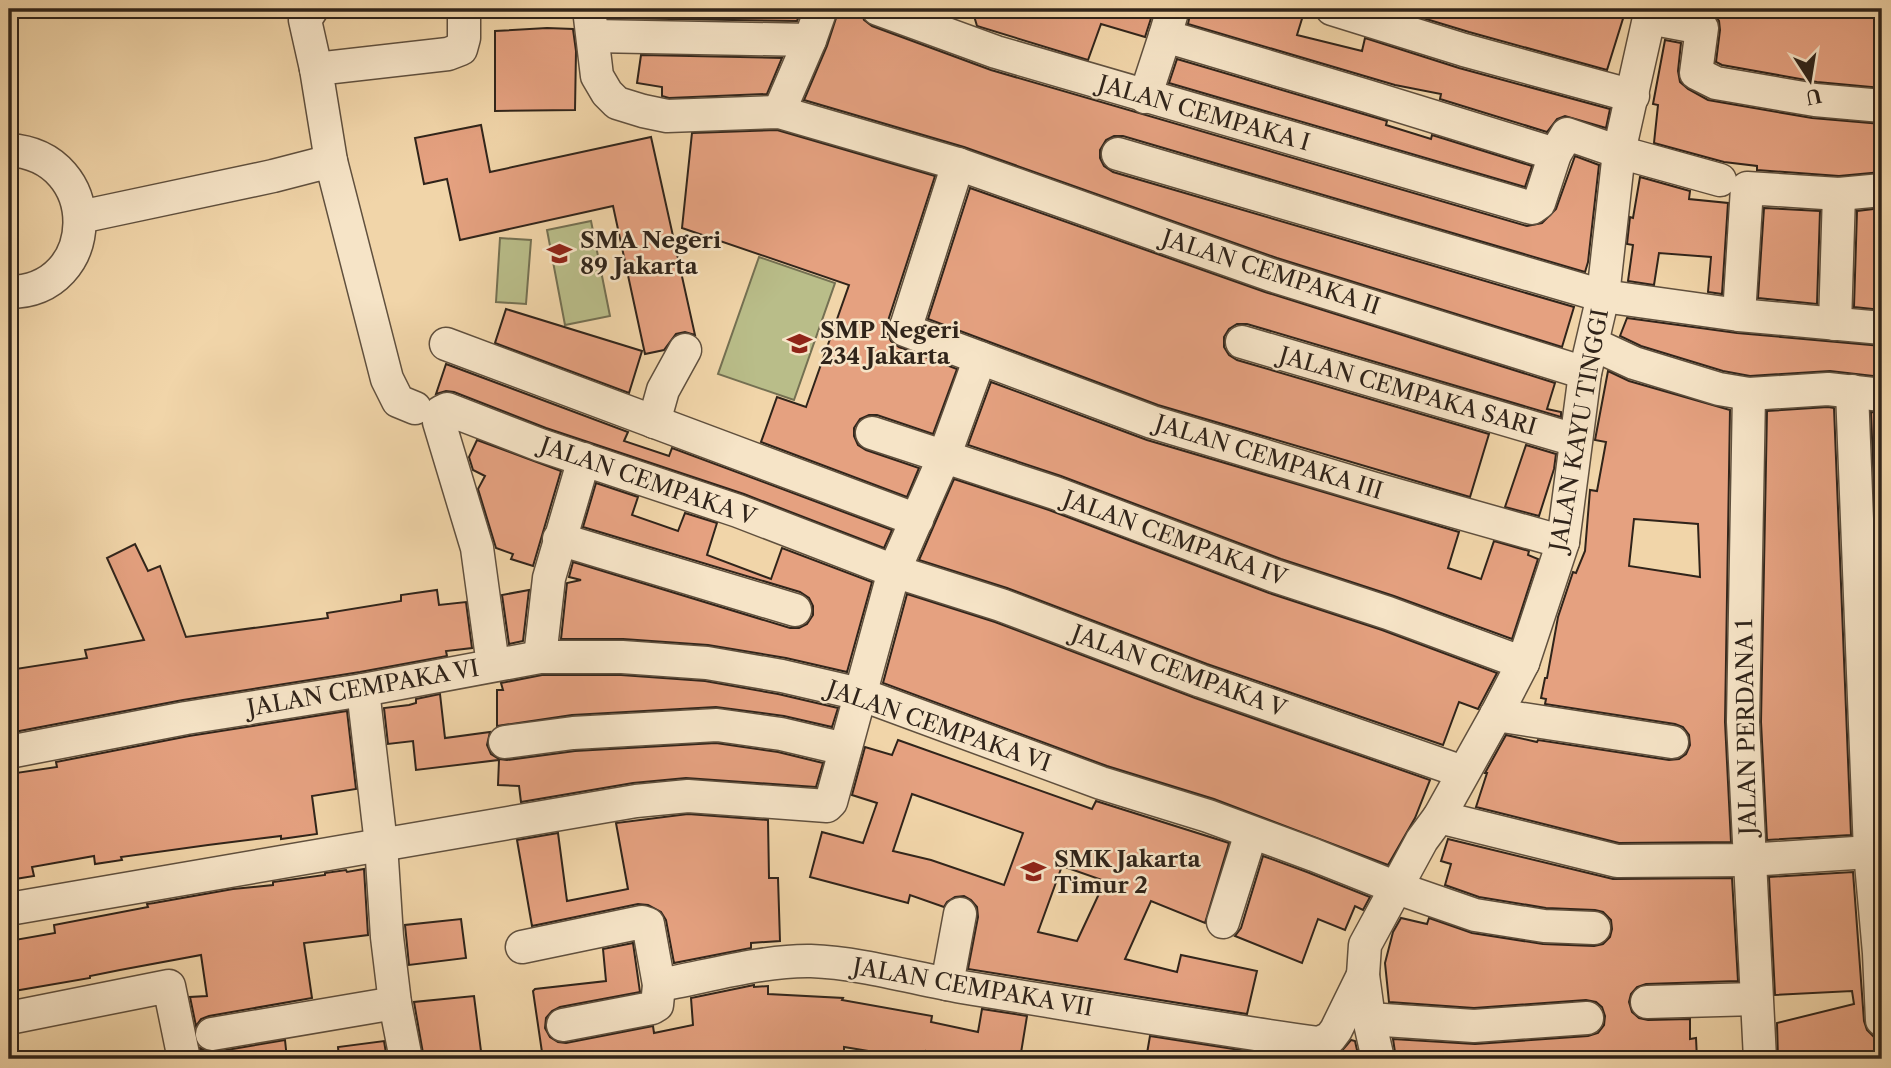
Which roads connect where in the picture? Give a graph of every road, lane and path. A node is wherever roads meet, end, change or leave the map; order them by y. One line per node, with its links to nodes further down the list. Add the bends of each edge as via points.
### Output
1 (312, 9): 10 (street, via 305,20)
2 (464, 9): 10 (street, via 461,49 422,59)
3 (821, 9): 9 (street)
4 (878, 9): 12 (street, JALAN CEMPAKA I, via 996,52)
5 (1332, 9): 11 (street)
6 (1650, 13): 11 (street, JALAN KAYU TINGGI); 13 (street, via 1702,28 1696,73 1716,83)
7 (591, 22): 9 (street); 14 (street, JALAN CEMPAKA II, via 597,76 617,103 667,116)
8 (1169, 23): 12 (street); 18 (street)
9 (810, 40): 14 (street)
10 (316, 69): 19 (street)
11 (1633, 96): 16 (street, JALAN KAYU TINGGI)
12 (1145, 97): 18 (street, JALAN CEMPAKA I, via 1532,208 1539,203)
13 (1882, 106)
14 (779, 112): 20 (street, JALAN CEMPAKA II)
15 (9, 150): 24 (street, via 37,155 63,174 75,194)
16 (1619, 152): 18 (street, via 1567,134); 21 (street); 26 (street, JALAN KAYU TINGGI)
17 (1118, 154): 26 (street)
18 (1555, 154)
19 (331, 161): 24 (street); 37 (street, via 387,379 398,401)
20 (958, 164): 33 (street, JALAN CEMPAKA III, via 905,330); 34 (street, JALAN CEMPAKA II, via 1271,275)
21 (1720, 180)
22 (1882, 190): 23 (street)
23 (1839, 194): 27 (street, via 1747,188); 28 (street)
24 (80, 217): 25 (street, via 75,249 57,275 29,290)
25 (9, 292)
26 (1603, 296): 27 (street); 34 (street, JALAN KAYU TINGGI)
27 (1739, 315): 28 (street)
28 (1835, 324): 29 (street)
29 (1882, 328)
30 (1242, 342): 40 (street, JALAN CEMPAKA SARI)
31 (446, 344): 38 (street)
32 (685, 350): 38 (street, via 663,390)
33 (980, 358): 41 (street); 45 (street, JALAN CEMPAKA III, via 1152,422)
34 (1589, 359): 36 (street, JALAN CEMPAKA II, via 1634,363); 40 (street, JALAN KAYU TINGGI)
35 (1867, 393): 36 (street, JALAN CEMPAKA II, via 1828,389); 62 (street)
36 (1749, 394): 63 (street, JALAN PERDANA 1, via 1743,722)
37 (428, 410): 42 (street, JALAN CEMPAKA V, via 447,409); 50 (street, via 439,422 477,548)
38 (654, 422): 43 (street)
39 (872, 433): 41 (street, JALAN CEMPAKA IV)
40 (1575, 440): 45 (street, JALAN KAYU TINGGI)
41 (944, 457): 43 (street); 49 (street, JALAN CEMPAKA IV)
42 (584, 458): 44 (street); 46 (street, JALAN CEMPAKA V)
43 (917, 520): 46 (street)
44 (559, 539): 47 (street); 48 (street, via 545,597)
45 (1563, 542): 49 (street, JALAN KAYU TINGGI)
46 (894, 571): 52 (street); 58 (street, JALAN CEMPAKA V, via 1001,605)
47 (795, 610)
48 (540, 657): 50 (street, JALAN CEMPAKA VI); 52 (street, JALAN CEMPAKA VI, via 707,663)
49 (1524, 663): 53 (street, JALAN KAYU TINGGI)
50 (493, 665): 51 (street, JALAN CEMPAKA VI)
51 (363, 690): 57 (street, JALAN CEMPAKA VI); 61 (street)
52 (860, 694): 56 (street); 60 (street, JALAN CEMPAKA VI)
53 (1496, 715): 54 (street); 58 (street, JALAN KAYU TINGGI)
54 (1672, 742)
55 (505, 743): 56 (street, via 573,733 717,725 781,733)
56 (845, 749): 61 (street, via 831,802 822,807 748,799 660,798)
57 (9, 752)
58 (1463, 772): 59 (street, JALAN KAYU TINGGI)
59 (1439, 817): 63 (street, via 1617,861); 64 (street, JALAN KAYU TINGGI)
60 (1251, 833): 64 (street, JALAN CEMPAKA VI); 67 (street)
61 (381, 844): 65 (street); 75 (street)
62 (1870, 852): 63 (street); 79 (street)
63 (1748, 860): 73 (street, JALAN PERDANA 1)
64 (1397, 888): 68 (street, JALAN CEMPAKA VI, via 1475,915); 70 (street, JALAN KAYU TINGGI, via 1365,945)
65 (9, 909)
66 (960, 914): 71 (street)
67 (1223, 922)
68 (1594, 928)
69 (522, 947): 72 (street, via 645,922)
70 (1363, 975): 71 (street, JALAN CEMPAKA VII, via 1336,1030 1319,1043); 78 (street, JALAN KAYU TINGGI)
71 (947, 984): 72 (street, JALAN CEMPAKA VII, via 866,967 808,961)
72 (659, 985): 80 (street, via 652,1008)
73 (1756, 999): 74 (street); 85 (street, JALAN PERDANA 1)
74 (1647, 1002)
75 (395, 1003): 81 (street); 83 (street)
76 (9, 1018): 82 (street, via 169,986)
77 (1587, 1018): 78 (street, via 1474,1026)
78 (1369, 1019): 84 (street, JALAN KAYU TINGGI)
79 (1882, 1020)
80 (563, 1024)
81 (212, 1034)
82 (184, 1059)
83 (406, 1059)
84 (1378, 1059)
85 (1760, 1059)

